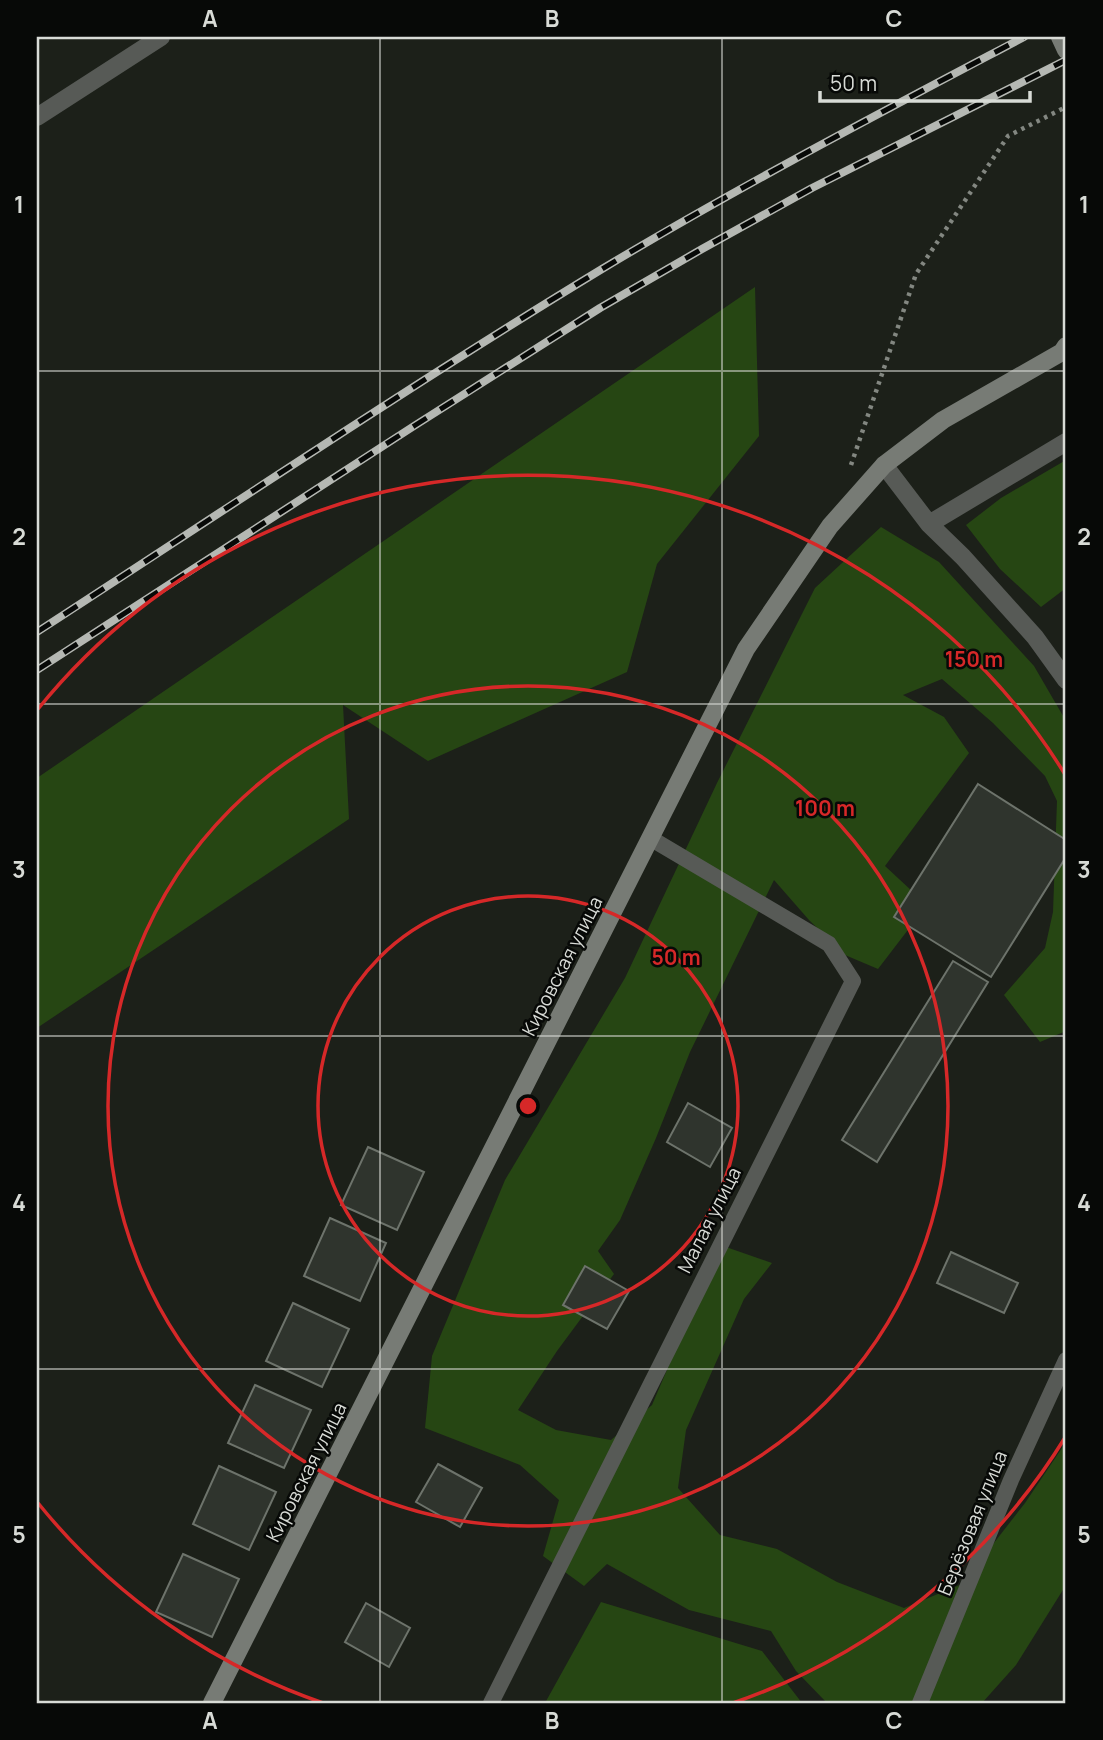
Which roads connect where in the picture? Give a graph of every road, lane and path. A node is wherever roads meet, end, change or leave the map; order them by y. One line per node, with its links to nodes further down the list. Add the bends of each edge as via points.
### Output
1 (160, 37): 5 (street)
2 (1060, 37): 3 (main road)
3 (1066, 50)
4 (1066, 107): 9 (path, via 1008,136 916,274)
5 (37, 117)
6 (1066, 346): 8 (main road, Кировская улица, via 943,420)
7 (1066, 442): 10 (street)
8 (884, 465): 10 (street); 12 (main road, Кировская улица, via 830,526 746,649)
9 (847, 476)
10 (929, 524): 11 (street, via 1035,637)
11 (1066, 680)
12 (650, 838): 14 (main road, Кировская улица); 15 (lane, Малая улица, via 829,944 853,981)
13 (1066, 1360): 16 (lane, Берёзовая улица, via 1011,1480)
14 (212, 1703)
15 (491, 1703)
16 (920, 1703)

